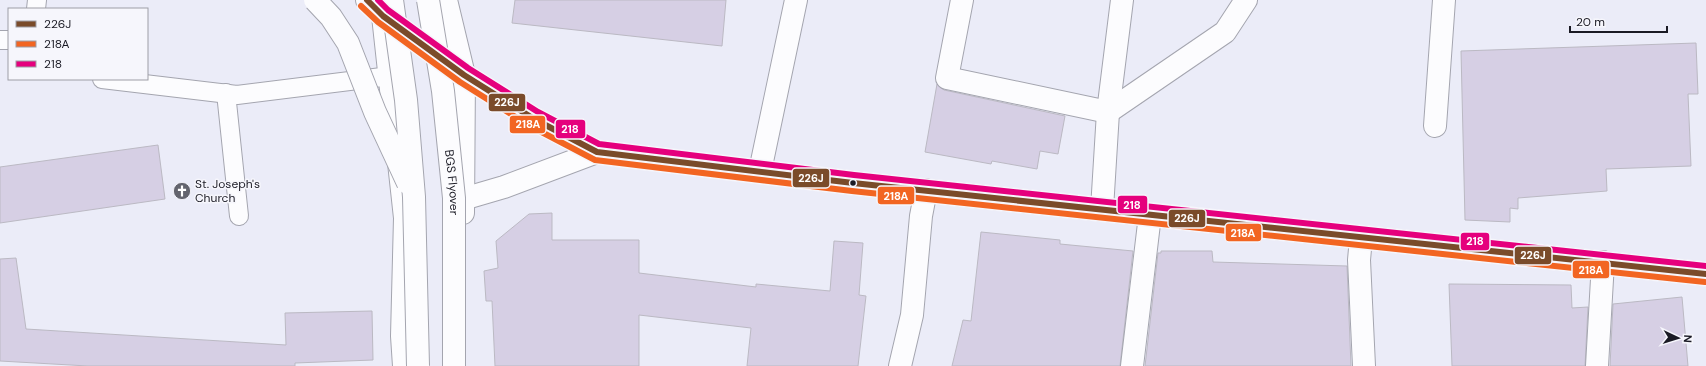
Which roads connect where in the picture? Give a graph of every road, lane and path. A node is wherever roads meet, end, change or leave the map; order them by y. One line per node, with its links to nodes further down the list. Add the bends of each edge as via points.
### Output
1 (315, 0): 20 (main road, bridge, via 331,17 348,43 375,112)
2 (367, 0): 10 (main road)
3 (428, 0): 30 (main road, BGS Flyover, bridge, via 443,91 454,198)
4 (446, 0): 11 (main road)
5 (796, 0): 18 (main road)
6 (962, 0): 15 (main road, via 948,78)
7 (1122, 0): 15 (main road)
8 (1246, 0): 15 (main road, via 1225,32)
9 (1444, 0): 16 (main road)
10 (384, 5): 11 (main road); 12 (main road); 20 (main road, bridge, via 406,100)
11 (464, 75): 17 (main road, via 534,119); 21 (main road)
12 (390, 76): 14 (lane, via 237,94); 28 (main road, via 405,218 402,336)
13 (111, 80): 14 (lane)
14 (226, 93): 24 (lane)
15 (1108, 112): 22 (main road)
16 (1435, 126)
17 (597, 152): 18 (main road); 21 (main road, via 504,187)
18 (760, 171): 19 (main road)
19 (926, 190): 22 (main road); 32 (main road, via 921,216 912,315)
20 (414, 197): 29 (main road, bridge)
21 (463, 198): 31 (main road)
22 (1102, 209): 23 (main road)
23 (1150, 215): 25 (main road); 33 (main road)
24 (239, 216)
25 (1361, 238): 26 (main road); 34 (main road, via 1359,260)
26 (1603, 262): 27 (main road); 35 (main road)
27 (1706, 274)
28 (404, 366)
29 (418, 366)
30 (454, 366)
31 (464, 366)
32 (900, 366)
33 (1132, 366)
34 (1364, 366)
35 (1597, 366)

